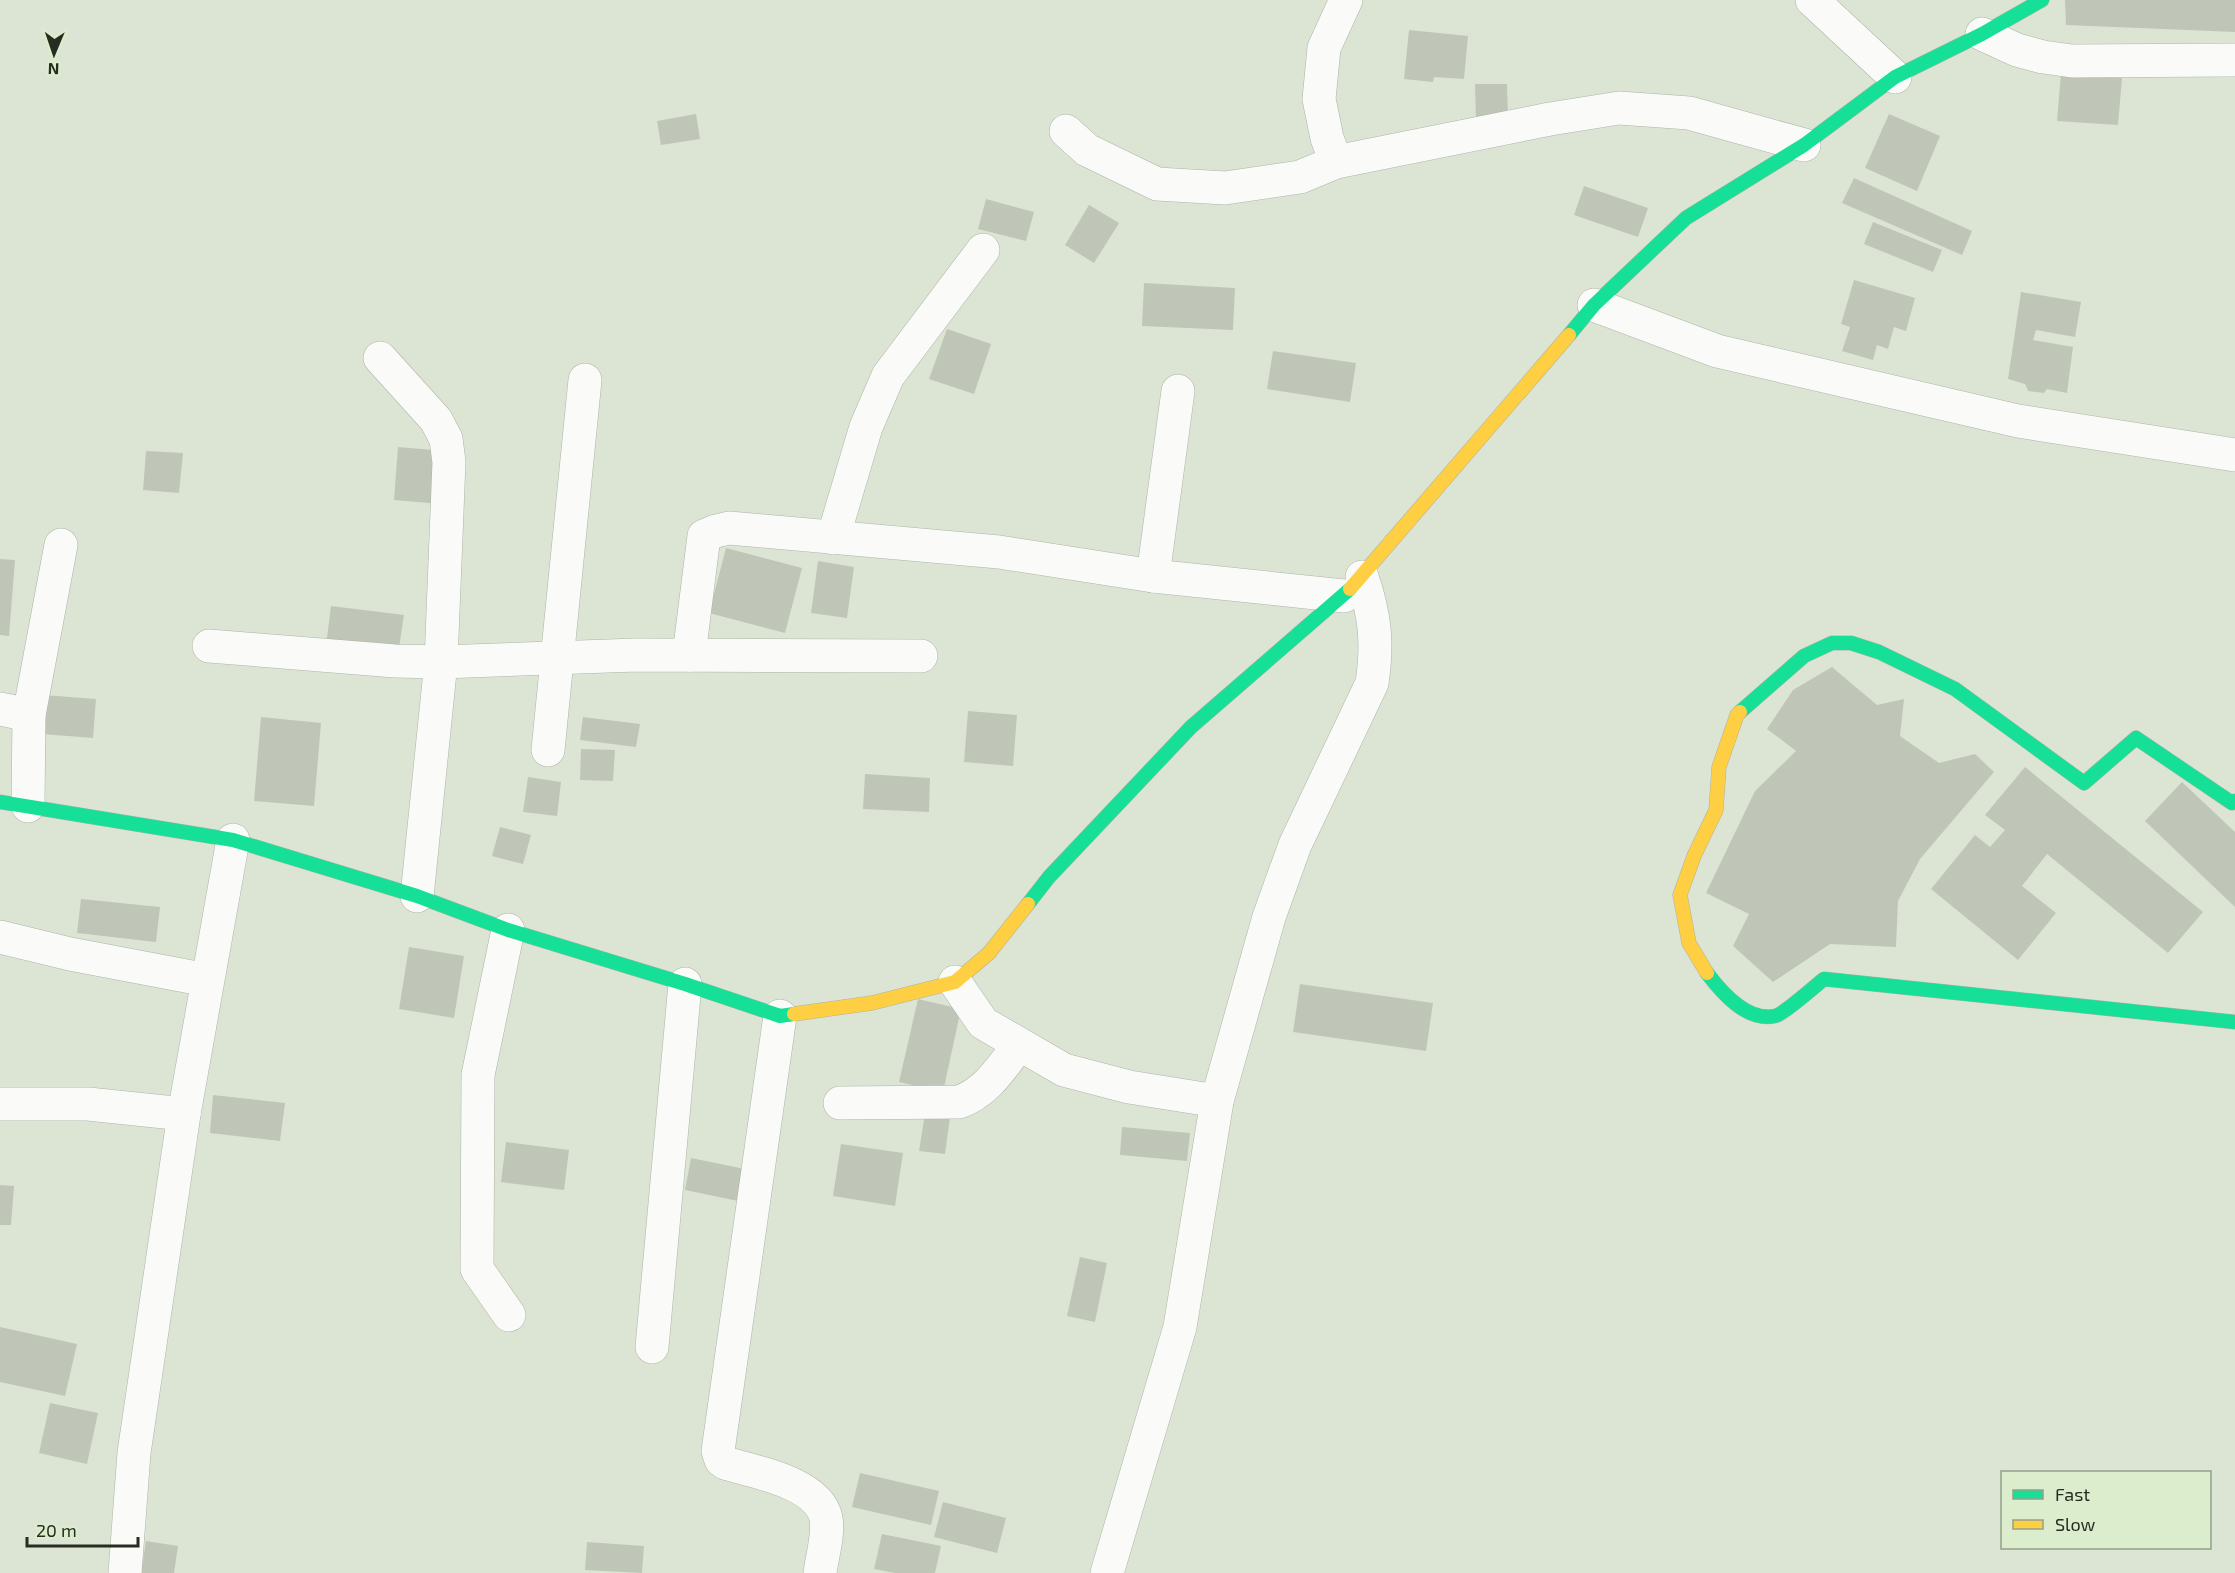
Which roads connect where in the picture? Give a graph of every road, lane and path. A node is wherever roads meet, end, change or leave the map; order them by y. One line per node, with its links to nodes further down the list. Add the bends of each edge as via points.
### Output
1 (1346, 0): 9 (street, via 1324,48 1319,99)
2 (1812, 0): 6 (street)
3 (2042, 0): 4 (street)
4 (1982, 34): 5 (street, via 2018,50 2072,61); 6 (street)
5 (2235, 60)
6 (1895, 77): 8 (street)
7 (1066, 131): 9 (street, via 1087,150 1157,184 1225,188 1300,177)
8 (1804, 145): 9 (street, via 1689,113 1619,108); 11 (street, via 1686,218)
9 (1335, 162)
10 (983, 250): 16 (street, via 888,376 866,427)
11 (1594, 304): 15 (street, via 1717,351 2018,421); 19 (street)
12 (380, 358): 24 (street, via 436,420 446,439 449,462)
13 (585, 380): 23 (street)
14 (1178, 391): 18 (street)
15 (2235, 455)
16 (833, 538): 18 (street, via 999,552); 21 (street, via 729,528 704,537)
17 (61, 546): 25 (street)
18 (1153, 576): 19 (street)
19 (1353, 587): 34 (street, via 1191,727 1049,877 989,953); 39 (street, via 1372,606 1376,657 1372,683 1295,845 1269,917)
20 (208, 646): 24 (street)
21 (689, 655): 22 (street); 23 (street)
22 (921, 656)
23 (557, 658): 24 (street); 26 (street)
24 (441, 662): 30 (street)
25 (14, 712): 28 (street)
26 (548, 750)
27 (2235, 801): 37 (street, via 2232,803 2136,738 2084,783 1955,689 1879,652 1851,643 1832,643 1804,656 1737,715 1719,767 1716,810 1680,895 1689,943 1708,975 1737,1005 1755,1016 1777,1016 1824,979)
28 (14, 804): 29 (street)
29 (233, 840): 30 (street); 33 (street)
30 (417, 896): 31 (street)
31 (508, 930): 35 (street); 43 (street, via 478,1075 477,1269)
32 (0, 937): 33 (street)
33 (207, 980): 42 (street)
34 (955, 982): 36 (street, via 872,1003); 38 (street, via 983,1023)
35 (684, 984): 36 (street); 44 (street)
36 (780, 1016): 46 (street, via 718,1451 725,1463 795,1485 821,1507 827,1527)
37 (2235, 1022)
38 (1019, 1045): 39 (street, via 1064,1070 1129,1087); 40 (street, via 986,1087 959,1102)
39 (1217, 1101): 47 (street, via 1180,1327)
40 (840, 1103)
41 (0, 1104): 42 (street, via 88,1104)
42 (184, 1113): 45 (street, via 134,1453)
43 (509, 1315)
44 (652, 1347)
45 (125, 1573)
46 (820, 1573)
47 (1107, 1573)

